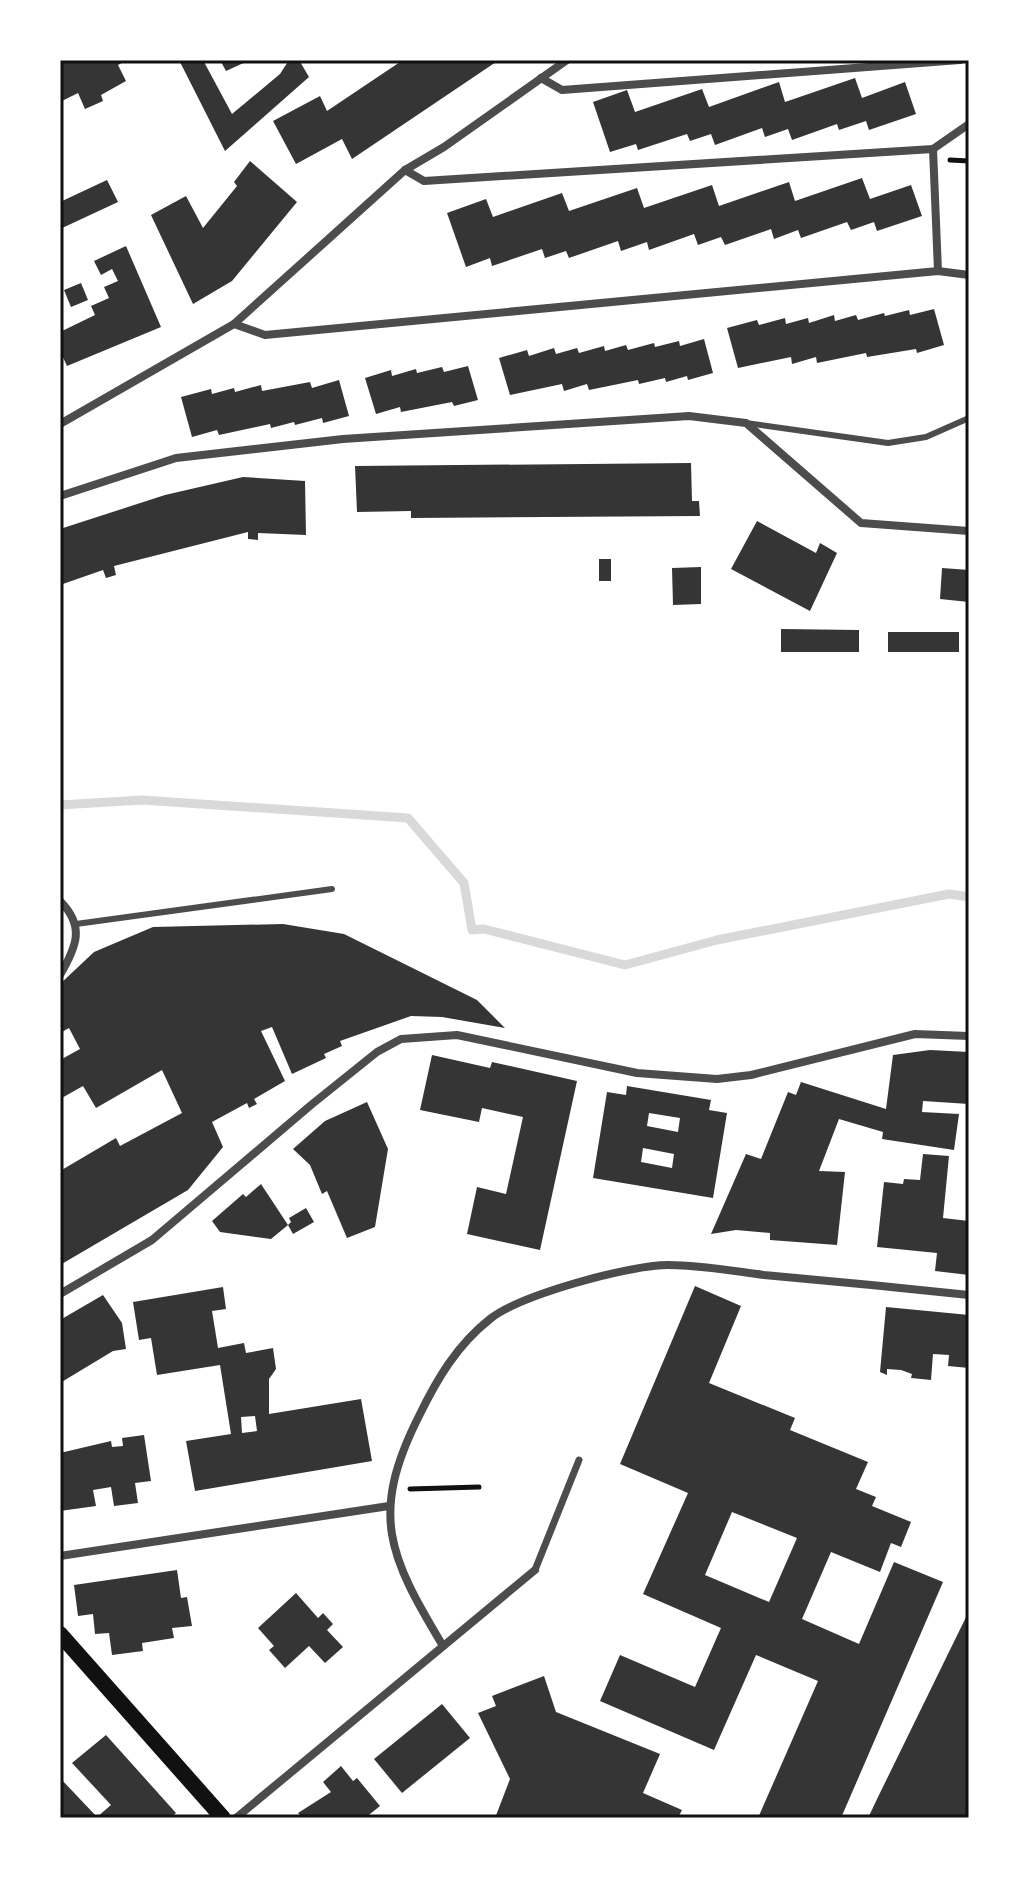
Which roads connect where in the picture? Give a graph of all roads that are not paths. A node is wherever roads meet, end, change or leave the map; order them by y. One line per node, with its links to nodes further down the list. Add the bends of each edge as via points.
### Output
1 (567, 60): 3 (street)
2 (960, 60): 3 (street, via 562,90)
3 (541, 78): 6 (street)
4 (969, 124): 5 (street)
5 (933, 149): 6 (street, via 424,181); 7 (street)
6 (405, 170): 9 (street)
7 (938, 271): 8 (street); 9 (street, via 265,335)
8 (969, 275)
9 (234, 324): 12 (street)
10 (969, 418): 11 (lane, via 926,437 888,443)
11 (746, 423): 13 (street, via 689,416 343,439 176,458); 14 (street, via 861,523)
12 (60, 424)
13 (60, 496)
14 (969, 531)
15 (332, 889): 17 (lane)
16 (60, 901): 17 (street)
17 (76, 924): 18 (street)
18 (60, 975)
19 (969, 1036): 20 (street, via 915,1034 717,1079 637,1073 457,1035 401,1039 322,1096 152,1240)
20 (60, 1294)
21 (969, 1295): 23 (street, via 666,1265 550,1290 492,1317 458,1349 407,1440 393,1476)
22 (579, 1460): 25 (street)
23 (389, 1506): 24 (street); 27 (street, via 393,1544 408,1587)
24 (60, 1556)
25 (535, 1570): 27 (street)
26 (60, 1634): 28 (main road)
27 (443, 1646): 29 (street)
28 (223, 1818)
29 (236, 1818)

